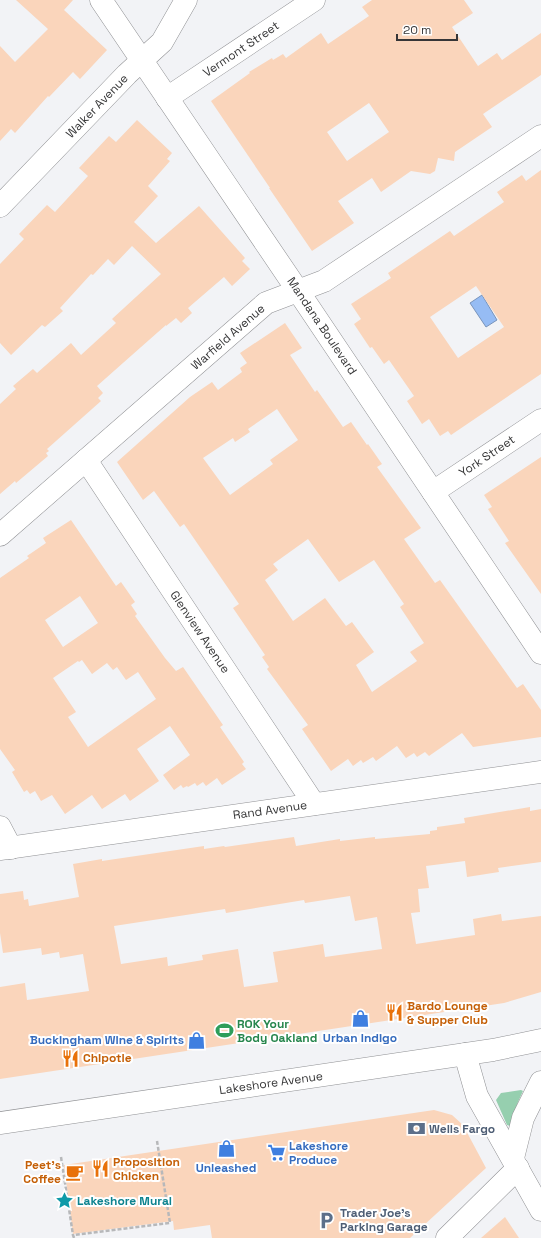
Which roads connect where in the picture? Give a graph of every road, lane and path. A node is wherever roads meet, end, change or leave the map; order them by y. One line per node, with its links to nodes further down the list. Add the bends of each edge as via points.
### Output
1 (100, 0): 4 (street, Mandana Boulevard)
2 (186, 0): 4 (street, Walker Avenue, via 162,42)
3 (314, 0): 5 (street, Vermont Street)
4 (141, 60): 5 (street, Mandana Boulevard); 7 (street, Walker Avenue)
5 (167, 98): 8 (street, Mandana Boulevard)
6 (541, 136): 8 (street, Warfield Avenue, via 324,281)
7 (0, 206)
8 (298, 291): 10 (street, Warfield Avenue, via 266,304); 11 (street, Mandana Boulevard)
9 (541, 420): 11 (street, York Street)
10 (86, 460): 12 (street, Warfield Avenue); 15 (street, Glenview Avenue)
11 (433, 492): 13 (street, Mandana Boulevard)
12 (0, 535)
13 (541, 653)
14 (541, 772): 15 (street, Rand Avenue)
15 (314, 804): 17 (street, Rand Avenue)
16 (0, 827): 17 (street)
17 (5, 849)
18 (541, 1040): 19 (street, Lakeshore Avenue)
19 (465, 1054): 21 (street, Lakeshore Avenue); 24 (street, via 477,1096)
20 (541, 1082): 24 (street, via 523,1118)
21 (0, 1123)
22 (157, 1141): 26 (path, via 170,1223)
23 (61, 1157): 26 (path)
24 (515, 1163): 25 (street); 27 (street)
25 (541, 1210)
26 (74, 1236)
27 (447, 1238)

